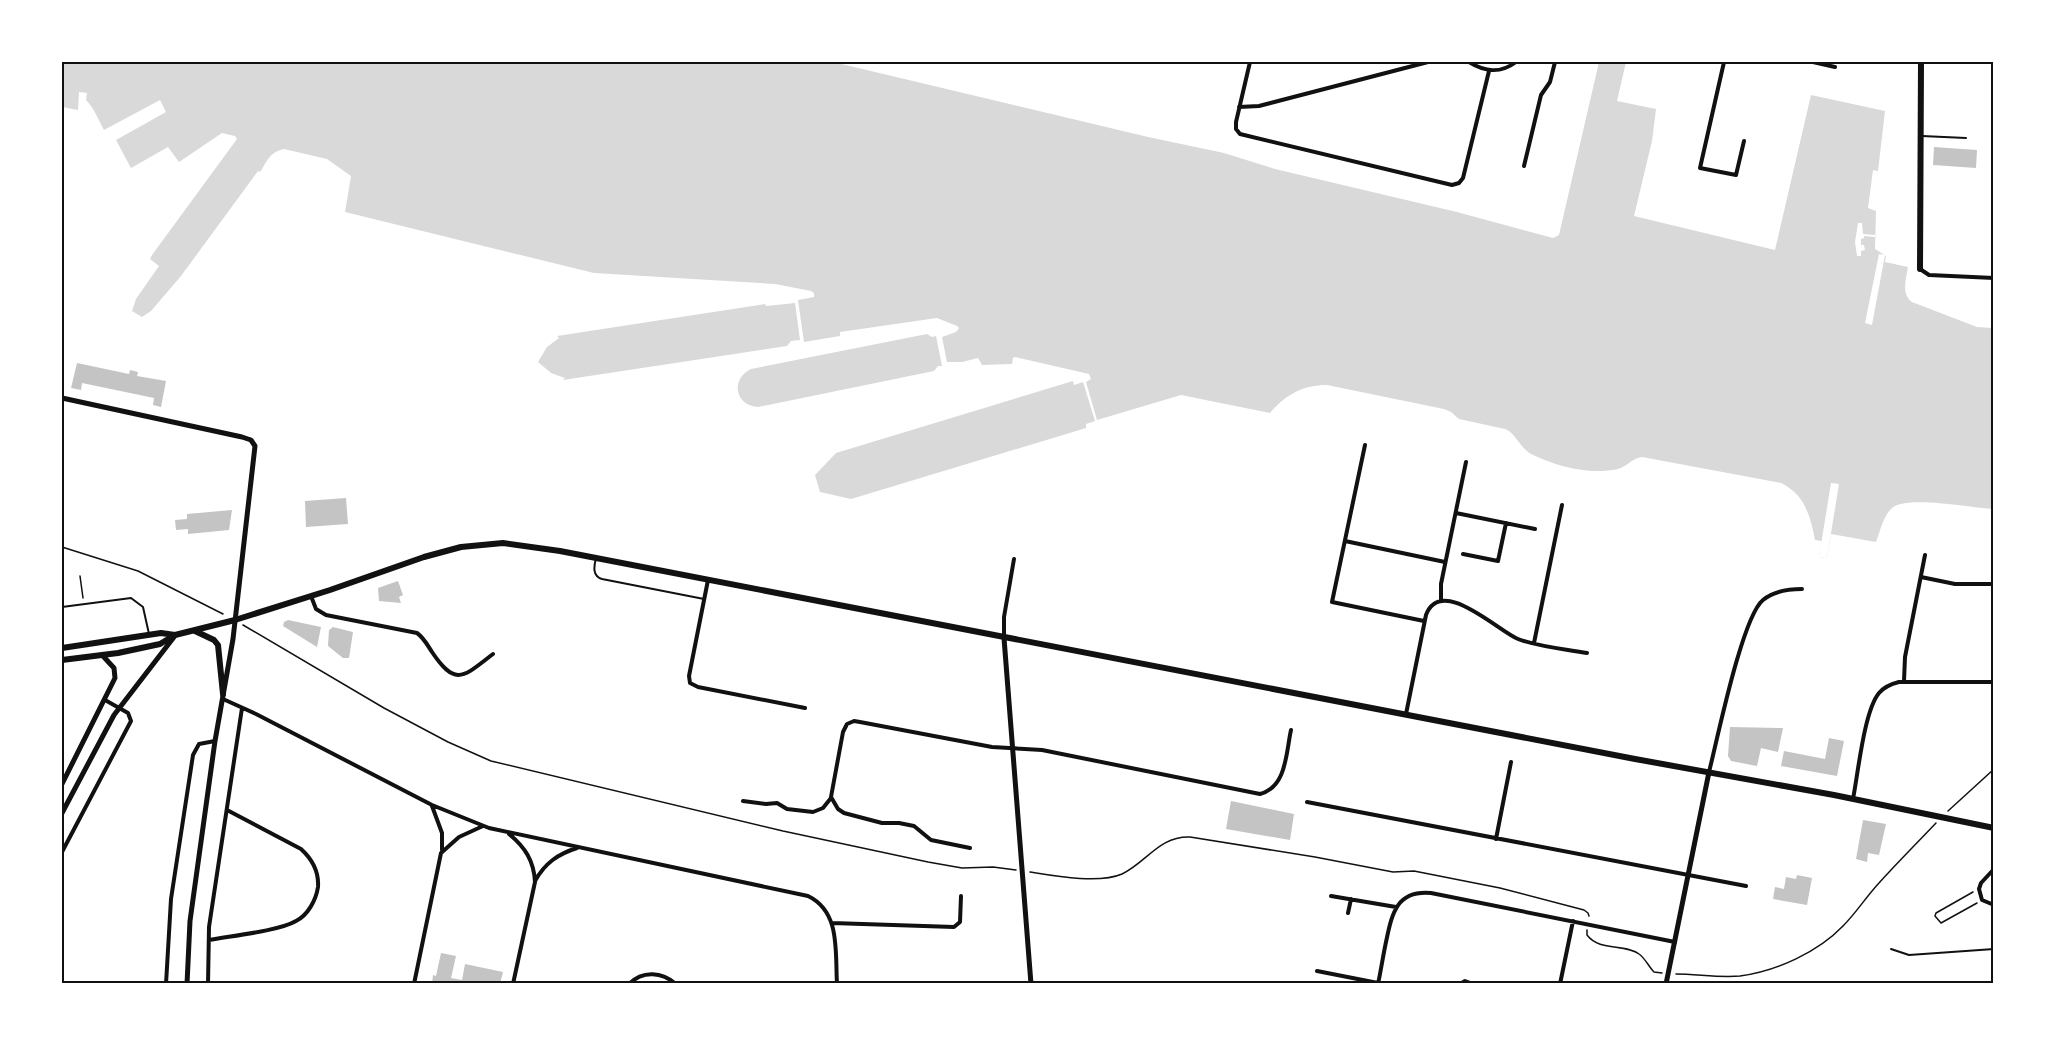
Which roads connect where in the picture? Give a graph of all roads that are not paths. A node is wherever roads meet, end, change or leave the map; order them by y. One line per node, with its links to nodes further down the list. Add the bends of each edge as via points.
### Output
1 (1250, 62): 11 (street)
2 (1428, 62): 11 (street, via 1257,107)
3 (1469, 62): 10 (street)
4 (1516, 62): 10 (street)
5 (1555, 62): 15 (street, via 1550,82 1541,95)
6 (1724, 62): 14 (street, via 1700,168 1736,175)
7 (1813, 62): 9 (street)
8 (1920, 62): 12 (main road)
9 (1835, 67)
10 (1489, 71): 11 (street, via 1463,178 1452,185 1240,134 1236,126)
11 (1239, 107)
12 (1920, 136): 13 (lane); 16 (main road)
13 (1966, 138)
14 (1744, 141)
15 (1524, 166)
16 (1920, 269): 17 (street, via 1929,275)
17 (1994, 278)
18 (62, 398): 39 (street, via 251,440 255,446)
19 (1365, 445): 25 (street)
20 (1466, 462): 22 (street)
21 (1562, 504): 45 (street)
22 (1456, 513): 23 (street); 30 (street)
23 (1506, 523): 24 (street); 26 (street, via 1498,561)
24 (1535, 529)
25 (1345, 541): 30 (street); 40 (street, via 1332,602)
26 (1463, 554)
27 (1925, 555): 31 (street)
28 (596, 558): 32 (main road); 35 (main road, via 504,543 471,545); 36 (lane, via 594,571 599,578)
29 (1014, 559): 44 (street)
30 (1445, 562): 37 (street)
31 (1921, 577): 33 (street, via 1959,584); 51 (street)
32 (708, 580): 36 (street); 44 (main road)
33 (1994, 584)
34 (1802, 589): 63 (street, via 1770,595 1753,612)
35 (311, 596): 39 (main road); 48 (street, via 316,609 326,615 417,633 441,666 458,676)
36 (704, 599): 57 (street, via 690,683)
37 (1441, 601): 40 (street, via 1431,606); 45 (street, via 1476,612 1513,636)
38 (62, 607): 42 (lane, via 122,598 136,600 144,611)
39 (235, 620): 41 (main road); 53 (street)
40 (1425, 621): 58 (street)
41 (195, 631): 43 (main road); 53 (main road, via 218,645)
42 (149, 634): 43 (main road); 46 (main road)
43 (175, 635): 49 (main road, via 160,644); 55 (street)
44 (1004, 638): 58 (main road); 61 (street)
45 (1534, 643): 47 (street)
46 (62, 648)
47 (1587, 653)
48 (493, 654)
49 (102, 655): 50 (main road); 54 (street, via 115,675)
50 (62, 660)
51 (1904, 681): 52 (street); 66 (street, via 1888,685 1875,699)
52 (1994, 682)
53 (223, 696): 56 (street); 60 (street)
54 (105, 700): 55 (street); 64 (street)
55 (120, 708): 71 (street); 78 (street, via 130,716 130,723)
56 (242, 708): 69 (street); 70 (street)
57 (805, 708)
58 (1406, 715): 63 (main road)
59 (1290, 730): 61 (street, via 1281,777 1267,792 1253,793 1042,750)
60 (215, 741): 98 (street, via 199,744 193,755 170,908); 99 (street, via 190,921)
61 (1013, 748): 65 (street, via 854,721 843,732); 106 (street)
62 (1511, 762): 75 (street)
63 (1709, 772): 66 (main road); 81 (street)
64 (62, 784)
65 (831, 797): 67 (street, via 823,808 813,812 777,803); 77 (street, via 844,813 914,826 931,840)
66 (1853, 799): 73 (main road)
67 (743, 801)
68 (1307, 802): 75 (street)
69 (432, 805): 72 (street); 79 (street, via 442,833)
70 (227, 810): 92 (street); 92 (street, via 302,849 316,870 317,890 311,906 297,921)
71 (62, 813)
72 (483, 826): 74 (street); 79 (street, via 459,837)
73 (1994, 828)
74 (508, 833): 76 (street); 82 (street, via 526,852)
75 (1496, 839): 81 (street)
76 (578, 848): 82 (street, via 554,858); 91 (street, via 802,894 821,903)
77 (970, 848)
78 (62, 852)
79 (441, 853): 101 (street)
80 (1994, 869): 87 (street, via 1979,889 1982,900)
81 (1688, 875): 83 (street); 93 (street)
82 (535, 882): 102 (street)
83 (1746, 886)
84 (961, 896): 91 (street, via 960,922 954,927)
85 (1331, 896): 86 (street)
86 (1351, 899): 88 (street); 89 (street)
87 (1994, 905)
88 (1396, 907): 90 (street, via 1410,896 1423,893); 97 (street)
89 (1348, 913)
90 (1573, 921): 93 (street); 109 (street)
91 (832, 923): 105 (street)
92 (209, 940): 100 (street)
93 (1675, 942): 110 (street)
94 (1891, 949): 95 (lane, via 1909,955)
95 (1994, 949)
96 (1317, 971): 97 (street)
97 (1378, 983)
98 (166, 984)
99 (187, 984)
100 (208, 984)
101 (414, 984)
102 (513, 984)
103 (629, 984): 104 (street, via 650,974 668,977)
104 (676, 984)
105 (837, 984)
106 (1031, 984)
107 (1460, 984): 108 (street)
108 (1473, 984)
109 (1560, 984)
110 (1666, 984)

